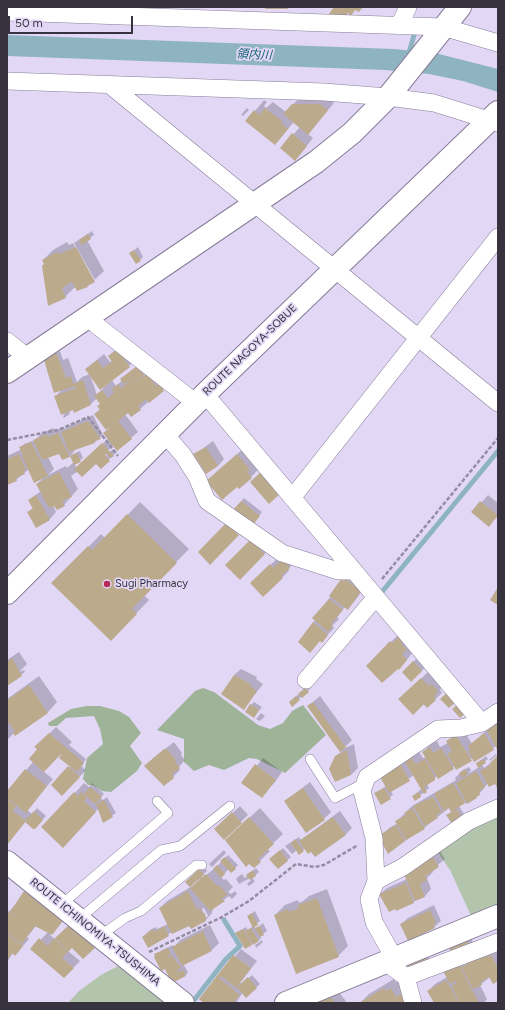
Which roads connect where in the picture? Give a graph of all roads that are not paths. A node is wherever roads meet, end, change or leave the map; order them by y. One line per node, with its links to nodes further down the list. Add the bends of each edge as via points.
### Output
1 (408, 7): 4 (street)
2 (460, 7): 5 (main road)
3 (11, 11): 4 (street)
4 (399, 26): 5 (street)
5 (440, 31): 6 (street); 9 (main road)
6 (498, 43)
7 (7, 81): 8 (street)
8 (111, 86): 9 (street); 11 (street)
9 (391, 94): 10 (street); 11 (main road, via 352,133 316,162)
10 (495, 117): 13 (main road, ROUTE NAGOYA-SOBUE)
11 (254, 204): 13 (street); 14 (main road)
12 (498, 237): 15 (street)
13 (334, 268): 15 (street); 19 (main road, ROUTE NAGOYA-SOBUE)
14 (89, 316): 17 (main road); 19 (street, via 95,324)
15 (418, 337): 20 (street); 22 (street)
16 (7, 341): 17 (street)
17 (27, 357): 18 (main road)
18 (7, 372)
19 (201, 398): 21 (main road, ROUTE NAGOYA-SOBUE); 22 (street)
20 (498, 402)
21 (165, 434): 23 (street, via 197,477 207,501 282,553 338,571); 24 (main road, ROUTE NAGOYA-SOBUE)
22 (292, 498): 23 (street)
23 (354, 571): 25 (street)
24 (7, 593)
25 (374, 594): 26 (street); 28 (street)
26 (306, 680)
27 (498, 712): 28 (street)
28 (482, 723): 30 (street, via 461,728 438,729 367,777)
29 (310, 759): 30 (lane, via 335,798)
30 (364, 783): 36 (street, via 362,792 374,838)
31 (157, 801): 37 (lane, via 168,813)
32 (230, 806): 39 (lane, via 180,846 161,850)
33 (498, 808): 36 (street, via 469,822 402,867)
34 (7, 862): 37 (main road, ROUTE ICHINOMIYA-TSUSHIMA)
35 (202, 865): 40 (lane, via 196,865 141,911 125,918)
36 (376, 881): 42 (street, via 370,899 374,922)
37 (61, 905): 39 (main road, ROUTE ICHINOMIYA-TSUSHIMA)
38 (498, 916): 42 (main road)
39 (79, 919): 40 (main road, ROUTE ICHINOMIYA-TSUSHIMA)
40 (100, 936): 44 (main road, ROUTE ICHINOMIYA-TSUSHIMA)
41 (498, 942): 43 (street)
42 (389, 960): 43 (street); 45 (main road)
43 (406, 978): 46 (street)
44 (183, 1003)
45 (286, 1003)
46 (413, 1003)

